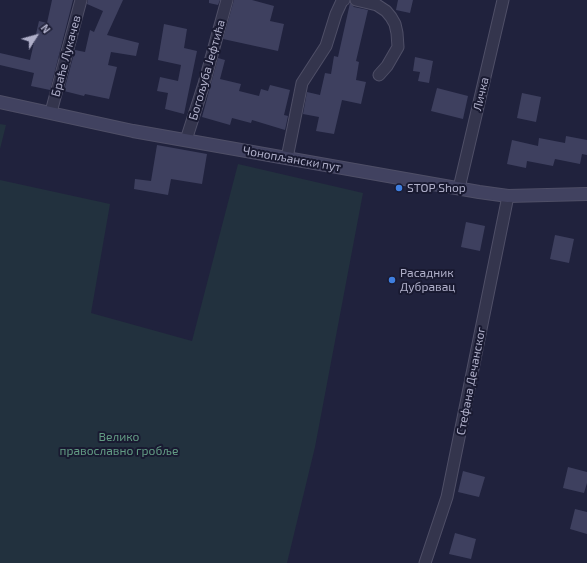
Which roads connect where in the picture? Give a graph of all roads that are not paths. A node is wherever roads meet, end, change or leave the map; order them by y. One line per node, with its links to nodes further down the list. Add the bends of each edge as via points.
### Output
1 (81, 0): 9 (street, Браће Лукачев)
2 (227, 0): 10 (street, Богољуба Јефтића)
3 (344, 0): 11 (street, via 336,14 326,46 302,83)
4 (356, 0): 6 (street)
5 (503, 0): 12 (street, Личка)
6 (378, 2): 7 (street, via 391,17 397,33 398,47)
7 (379, 75)
8 (0, 102): 9 (street, Чонопљански пут)
9 (51, 112): 10 (street, Чонопљански пут)
10 (186, 140): 11 (street, Чонопљански пут)
11 (287, 158): 12 (street, Чонопљански пут)
12 (459, 188): 14 (street, Чонопљански пут)
13 (587, 194): 14 (street, Чонопљански пут)
14 (508, 196): 15 (street, Стефана Дечанског, via 447,497)
15 (425, 563)

